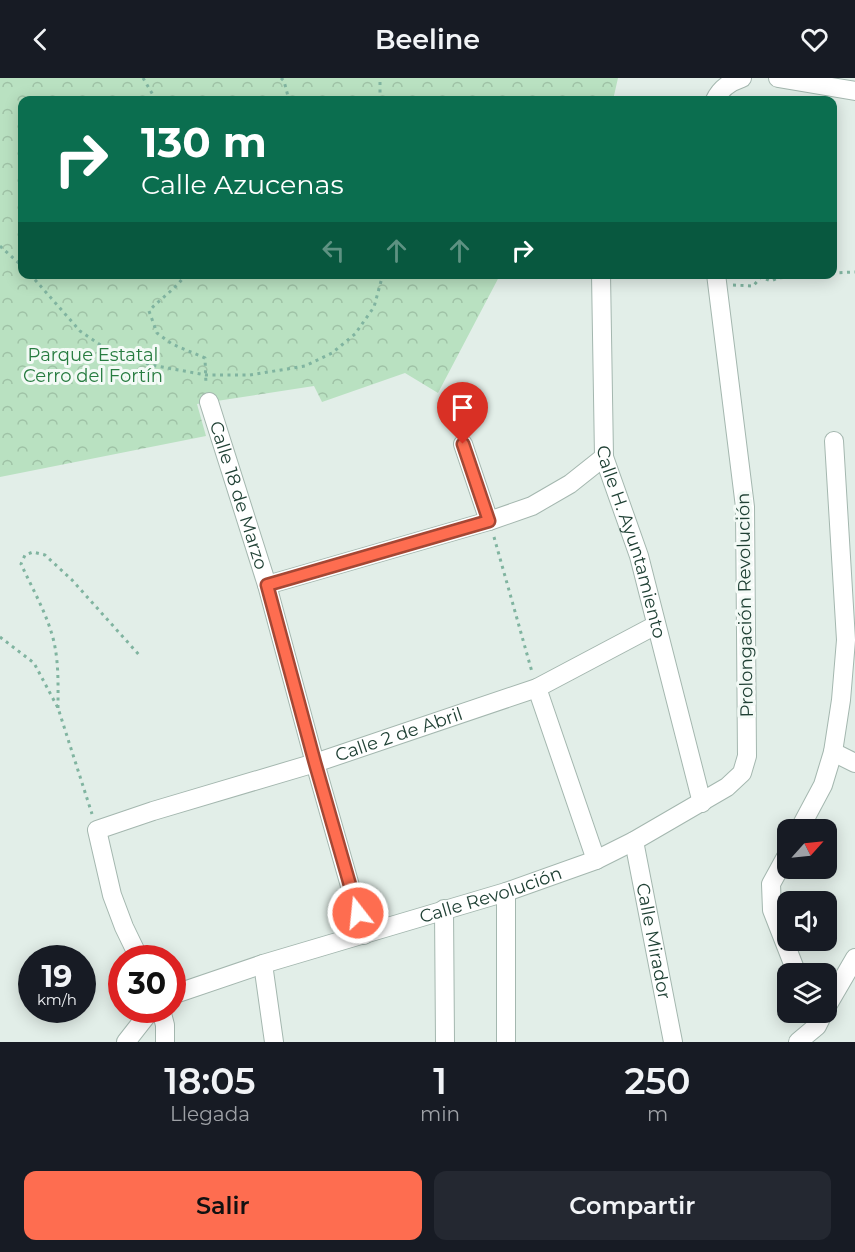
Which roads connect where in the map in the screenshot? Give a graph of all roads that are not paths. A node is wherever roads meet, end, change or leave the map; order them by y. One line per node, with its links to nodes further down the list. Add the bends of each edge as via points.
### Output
1 (742, 78): 4 (street)
2 (778, 78): 3 (street)
3 (855, 91)
4 (716, 96)
5 (601, 279): 10 (street, Calle H. Ayuntamiento)
6 (717, 279): 18 (street, Prolongación Revolución, via 745,507 747,756 741,773)
7 (208, 396): 12 (street, Calle 18 de Marzo)
8 (834, 441): 15 (street, via 846,640)
9 (463, 444): 11 (street)
10 (604, 457): 11 (street, via 570,484 532,506); 13 (street, Calle H. Ayuntamiento, via 639,556)
11 (489, 521): 12 (street)
12 (267, 585): 16 (street, Calle 18 de Marzo)
13 (656, 625): 14 (street, Calle 2 de Abril); 19 (street, Calle H. Ayuntamiento)
14 (534, 679): 16 (street, Calle 2 de Abril); 22 (street)
15 (833, 752): 17 (street); 20 (street)
16 (315, 763): 26 (street, Calle 18 de Marzo); 27 (street, Calle 2 de Abril, via 97,830 112,895)
17 (855, 763)
18 (728, 787): 19 (street, Calle Revolución)
19 (702, 803): 21 (street, Calle Revolución)
20 (805, 819)
21 (634, 842): 22 (street, Calle Revolución); 41 (street, Calle Mirador)
22 (596, 860): 24 (street, Calle Revolución)
23 (777, 873): 29 (street, via 771,884 772,910)
24 (506, 892): 25 (street, Calle Revolución); 40 (street)
25 (444, 909): 26 (street, Calle Revolución); 39 (street)
26 (364, 935): 30 (street, Calle Revolución)
27 (133, 945)
28 (855, 957): 31 (street)
29 (793, 963)
30 (263, 964): 32 (street, Calle Revolución); 38 (street)
31 (837, 989)
32 (186, 990)
33 (141, 1023): 36 (street)
34 (164, 1023): 37 (street)
35 (813, 1023): 42 (street)
36 (126, 1042)
37 (165, 1042)
38 (274, 1042)
39 (445, 1042)
40 (506, 1042)
41 (673, 1042)
42 (798, 1042)

